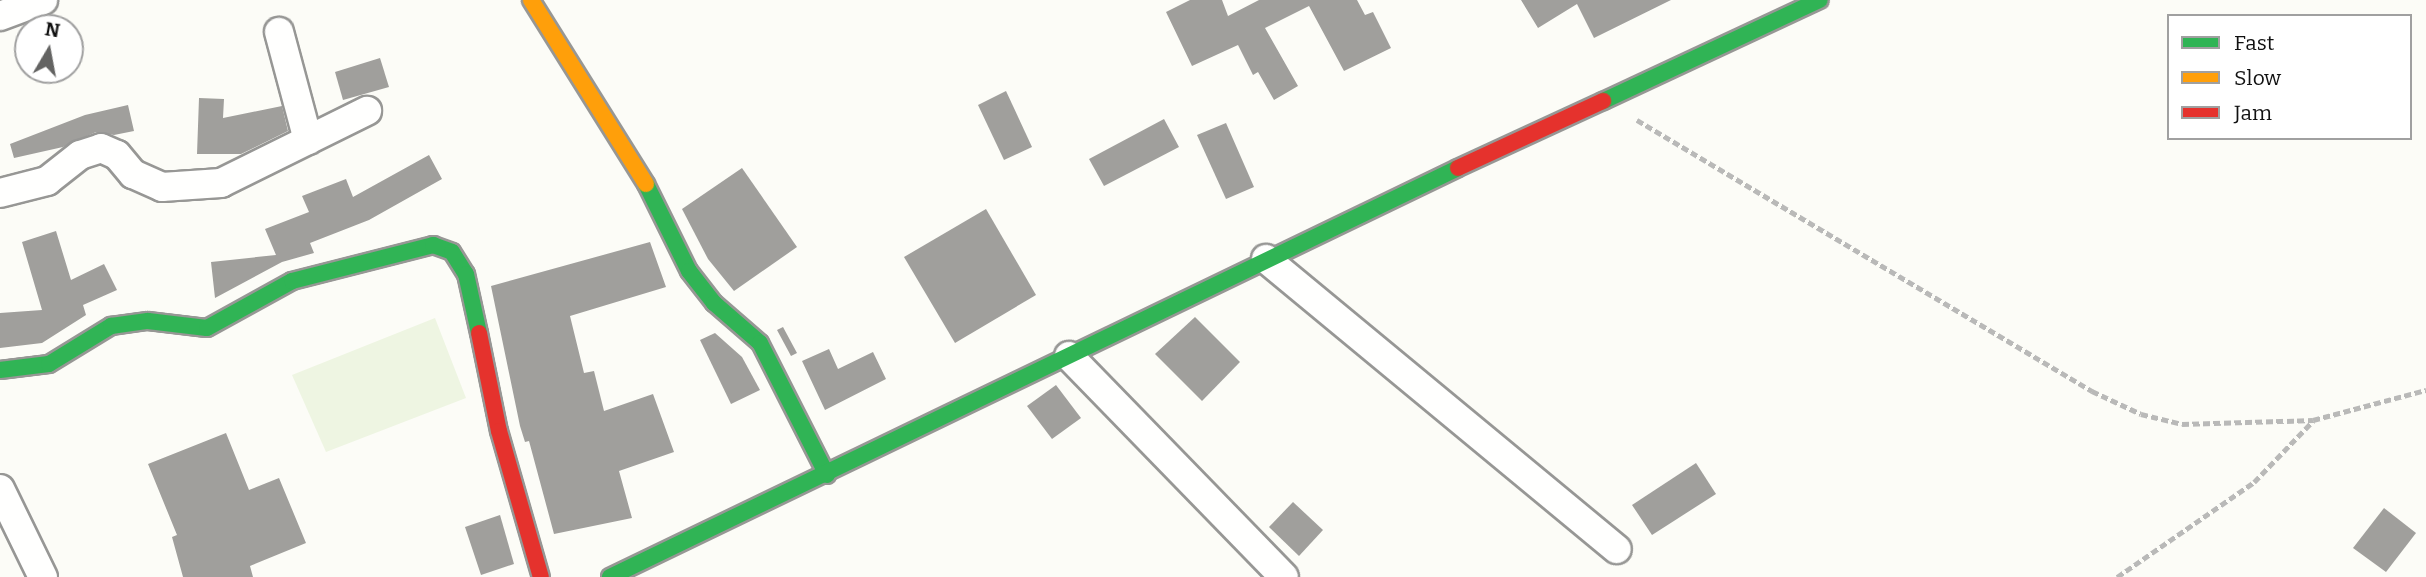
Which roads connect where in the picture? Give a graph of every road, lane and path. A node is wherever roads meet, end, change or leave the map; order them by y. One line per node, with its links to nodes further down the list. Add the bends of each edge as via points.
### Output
1 (43, 0): 4 (street)
2 (531, 0): 15 (main road, via 634,161 689,271 714,303 760,343)
3 (1820, 0): 6 (main road)
4 (0, 16)
5 (279, 32): 8 (street)
6 (1604, 100): 10 (main road); 14 (path, via 2092,391 2141,414 2182,424)
7 (367, 111): 8 (street)
8 (308, 140): 9 (street, via 221,183 162,187 133,174 117,155 101,148 80,155 47,181)
9 (0, 193)
10 (1266, 259): 11 (main road); 17 (street)
11 (1069, 356): 15 (main road); 21 (street)
12 (0, 370): 19 (main road, via 49,364 111,326 148,321 207,328 292,281 433,245 452,251 466,274 499,431)
13 (2426, 390): 14 (path)
14 (2314, 420): 22 (path, via 2254,482)
15 (827, 475): 20 (main road)
16 (0, 489): 18 (street)
17 (1617, 549)
18 (43, 577)
19 (541, 577)
20 (610, 577)
21 (1284, 577)
22 (2118, 577)

